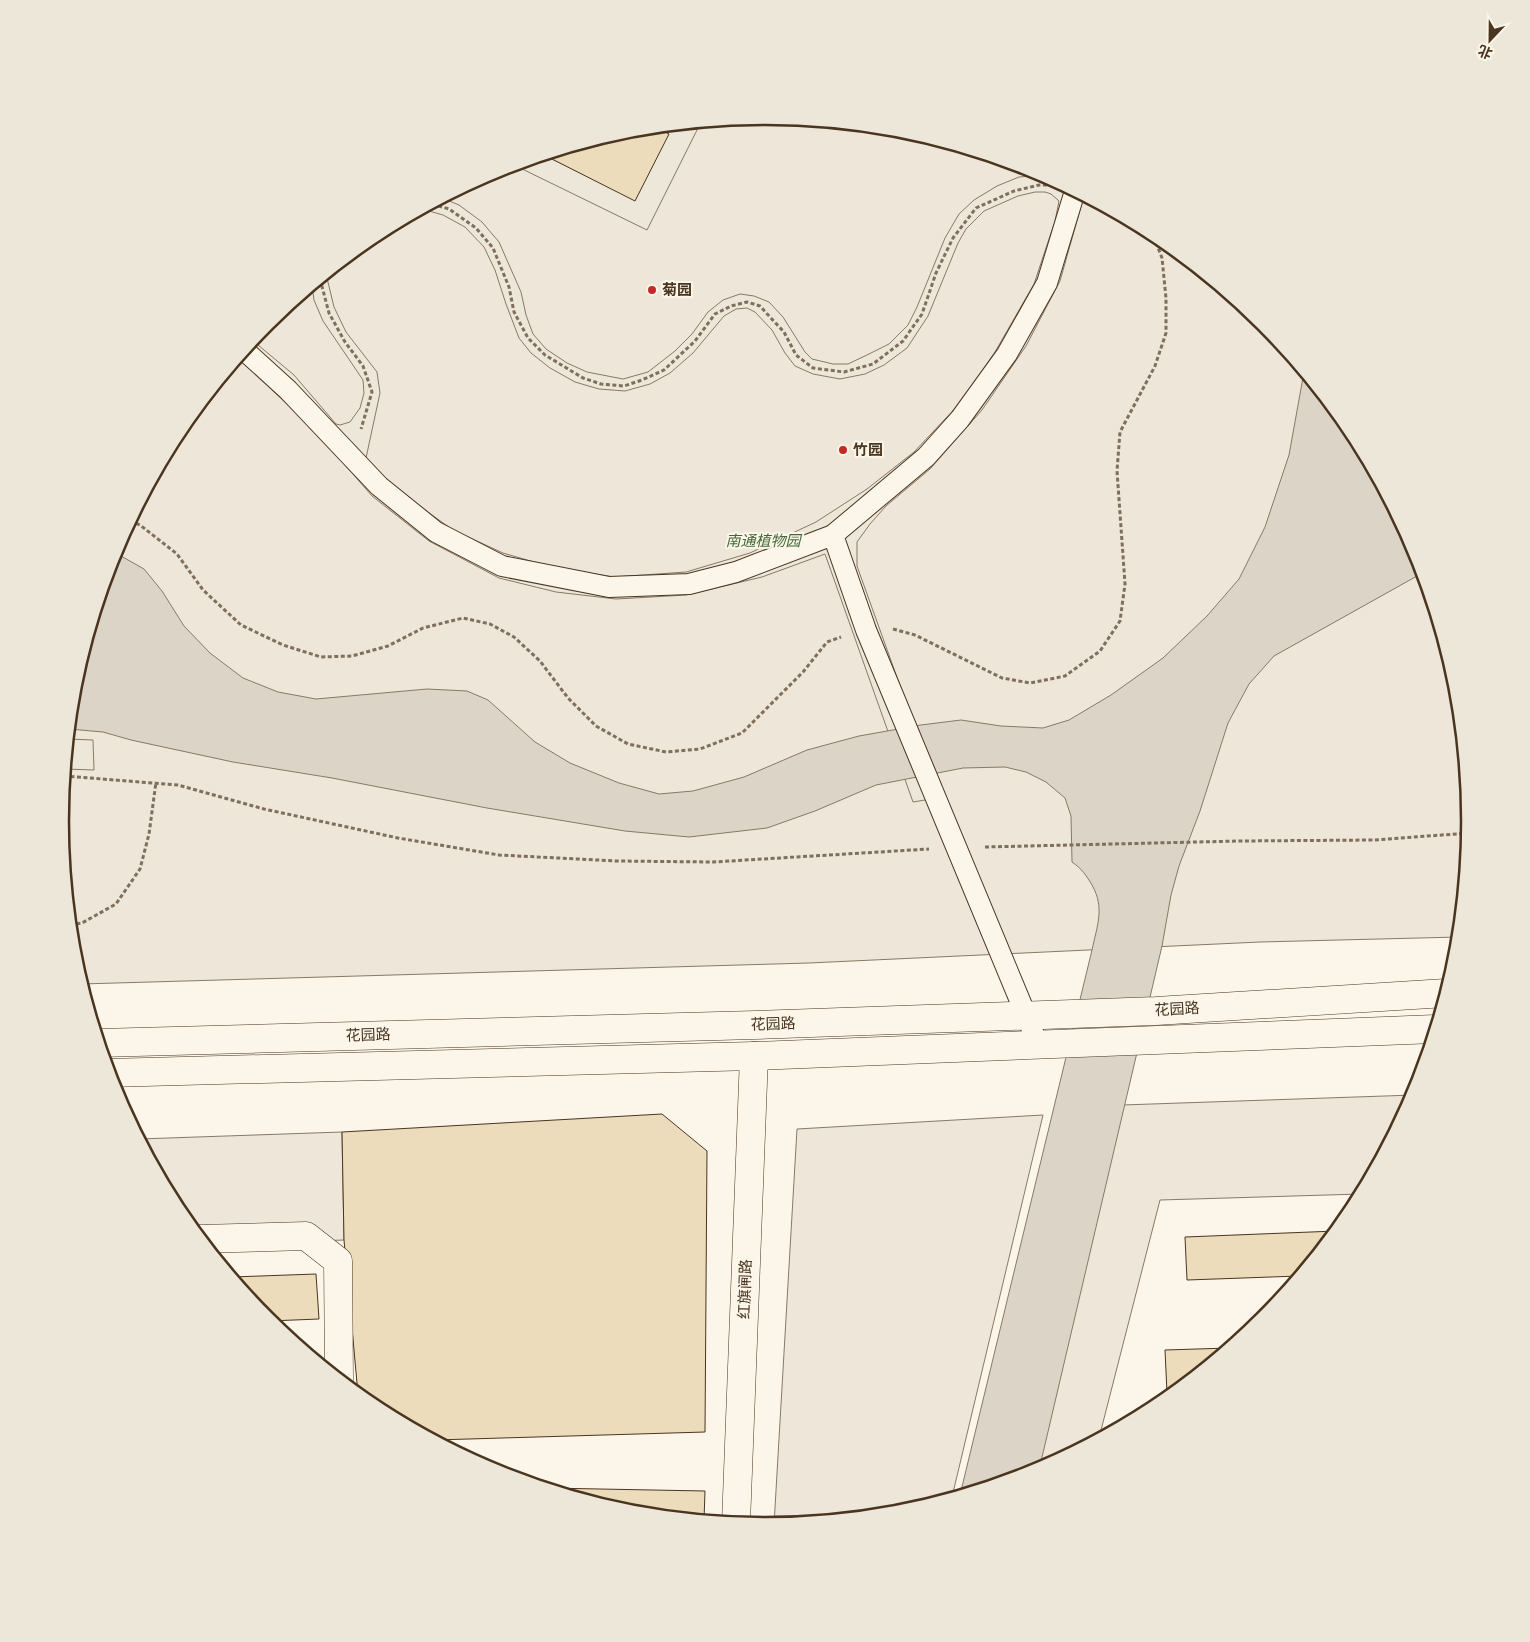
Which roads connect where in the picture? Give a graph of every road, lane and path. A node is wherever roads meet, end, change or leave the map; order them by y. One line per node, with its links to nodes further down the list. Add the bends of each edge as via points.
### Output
1 (1049, 186): 3 (path, via 1014,191 976,208 953,238 936,273 922,314 903,341 873,364 844,372 812,368 796,356 784,332 760,306 747,302 715,314 695,341 664,370 624,386 583,378 545,355 528,338 514,312 509,287 493,248 476,228)
2 (1065, 193): 9 (street, via 1047,283 1007,354 960,419 926,457)
3 (439, 206)
4 (1157, 246): 10 (path, via 1162,258 1166,332 1155,366 1120,432 1117,471 1125,584 1120,621 1100,651 1065,676 1030,683 1002,678 915,635 884,626)
5 (322, 285): 7 (path, via 329,312 363,366 372,392 360,433)
6 (249, 355): 7 (street, via 288,390)
7 (349, 455): 9 (street, via 378,486 444,537 502,566 609,587 689,584 736,572)
8 (136, 524): 10 (path, via 177,554 203,590 241,625 283,645 321,657 352,656 388,646 423,628 463,618 490,624 514,637 540,661 568,698 596,726 628,744 666,752 700,749 742,733 803,672 827,642)
9 (833, 535): 10 (street)
10 (866, 630): 14 (street)
11 (70, 776): 12 (path)
12 (156, 782): 14 (path, via 178,784 264,809 398,838 499,854 616,861 713,862); 15 (path, via 149,834 140,869 116,904)
13 (1461, 834): 14 (path, via 1374,840)
14 (957, 848): 17 (street)
15 (77, 924)
16 (1440, 993): 17 (main road, 花园路, via 1156,1011)
17 (1026, 1014): 19 (main road, 花园路); 20 (street)
18 (1429, 1029): 20 (main road, 花园路)
19 (105, 1043)
20 (1046, 1044): 21 (main road, 花园路)
21 (754, 1056): 22 (main road, 花园路); 25 (main road, 红旗闸路)
22 (117, 1073)
23 (208, 1238): 24 (main road, via 306,1236 338,1261)
24 (339, 1371)
25 (736, 1516)

